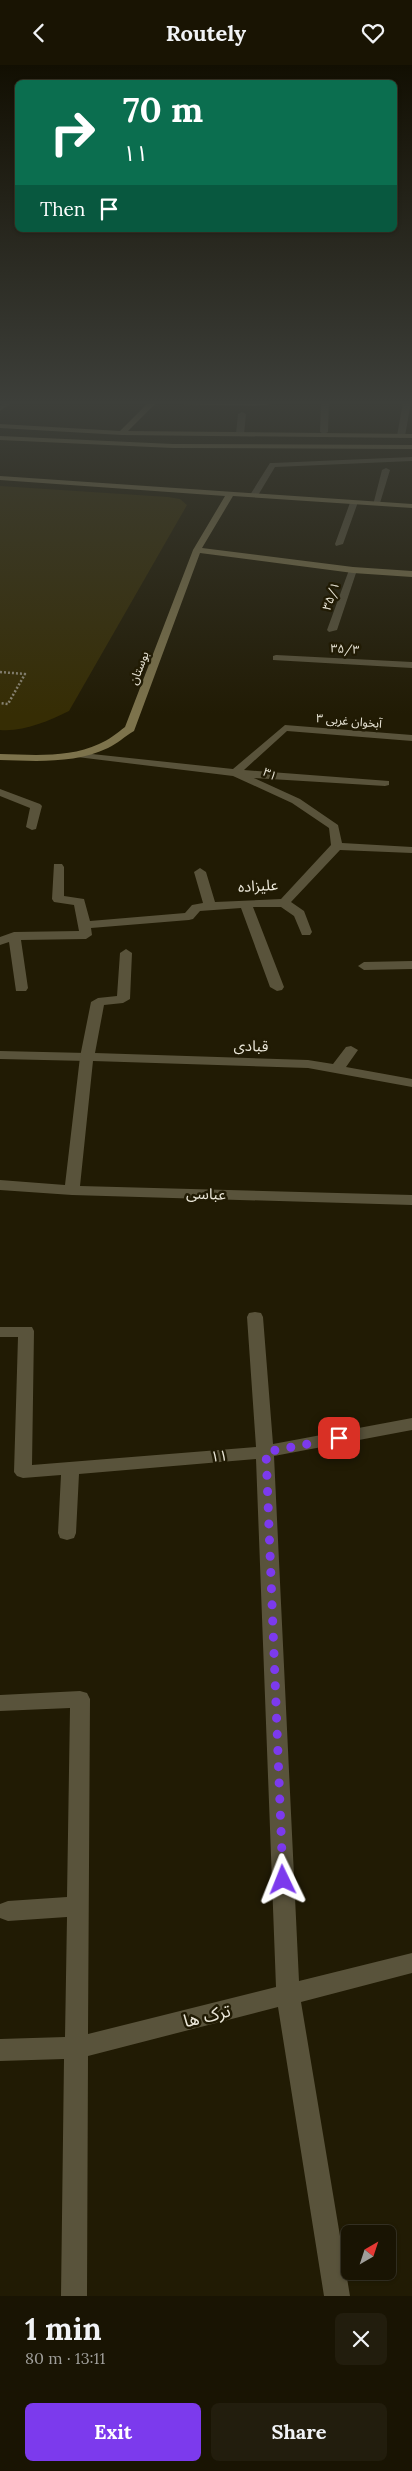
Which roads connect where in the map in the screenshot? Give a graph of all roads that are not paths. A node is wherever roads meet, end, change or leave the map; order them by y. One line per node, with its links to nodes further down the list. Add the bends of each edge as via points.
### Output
1 (223, 506): 4 (street, بوستان)
2 (353, 506): 3 (street)
3 (339, 544)
4 (197, 550): 5 (street); 12 (street, بوستان, via 130,729 103,746)
5 (353, 570): 6 (street); 7 (street, ۳۵/۱)
6 (412, 574)
7 (332, 630)
8 (276, 658): 9 (street, ۳۵/۳)
9 (412, 665)
10 (285, 728): 11 (street, آبخوان غربی ۳); 14 (street, ۳۱)
11 (412, 738)
12 (76, 754): 13 (street, بوستان, via 37,759); 14 (street)
13 (0, 757)
14 (235, 773): 15 (street); 18 (street, ۳۱, via 296,801 334,827)
15 (385, 783)
16 (0, 791): 17 (street, via 36,806)
17 (32, 827)
18 (336, 846): 19 (street); 23 (street, علیزاده)
19 (412, 850)
20 (58, 867): 25 (street, via 58,899 80,902)
21 (200, 872): 24 (street)
22 (245, 903): 23 (street, علیزاده); 24 (street, علیزاده); 32 (street)
23 (284, 903): 26 (street, via 300,913)
24 (210, 906): 25 (street, علیزاده, via 196,908 189,916)
25 (86, 930): 27 (street, علیزاده)
26 (306, 932)
27 (14, 936): 28 (street, علیزاده); 33 (street)
28 (0, 941)
29 (126, 953): 36 (street, via 123,999 98,1002)
30 (412, 965): 31 (street)
31 (364, 966)
32 (276, 987)
33 (21, 988)
34 (351, 1050): 37 (street)
35 (0, 1055): 36 (street, قبادی)
36 (87, 1057): 37 (street, قبادی, via 308,1064); 40 (street)
37 (336, 1070): 38 (street, قبادی)
38 (412, 1083)
39 (0, 1185): 40 (street, عباسی)
40 (72, 1190): 41 (street, عباسی)
41 (412, 1200)
42 (255, 1317): 45 (street)
43 (0, 1331): 46 (street, ۱۱, via 26,1331 23,1472)
44 (412, 1424): 45 (street, ۱۱)
45 (266, 1452): 46 (street, ۱۱); 52 (street)
46 (70, 1469): 47 (street)
47 (67, 1533)
48 (0, 1703): 49 (street, via 80,1699)
49 (77, 1906): 50 (street); 53 (street)
50 (8, 1911)
51 (412, 1963): 52 (street, ترک ها)
52 (288, 1996): 53 (street, ترک ها); 56 (street)
53 (75, 2048): 54 (street, ترک ها); 55 (street)
54 (0, 2049)
55 (74, 2296)
56 (337, 2296)

